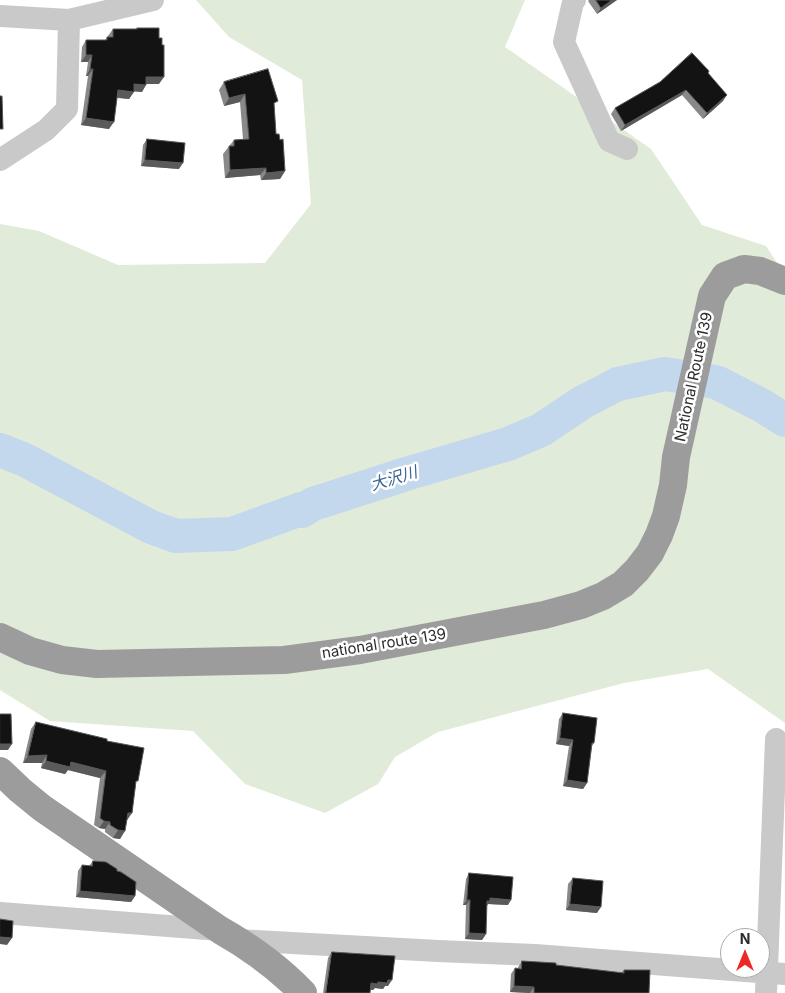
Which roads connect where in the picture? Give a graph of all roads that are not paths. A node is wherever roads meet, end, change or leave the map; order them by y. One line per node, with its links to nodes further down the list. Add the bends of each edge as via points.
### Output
1 (153, 0): 4 (street)
2 (575, 0): 5 (street, via 564,42 609,141)
3 (0, 16): 4 (street)
4 (69, 20): 6 (street, via 67,109 46,130)
5 (627, 149)
6 (0, 160)
7 (785, 281): 8 (highway, national route 139, via 760,271 744,269 725,276)
8 (712, 296): 9 (highway, National Route 139)
9 (676, 457): 10 (highway, national route 139, via 673,485 660,535 637,570 623,584 603,596 544,615 360,650 284,660 97,664 62,660)
10 (0, 637)
11 (776, 739): 15 (street)
12 (1, 773): 14 (highway, via 42,808)
13 (0, 913): 14 (street)
14 (228, 935): 15 (street, via 534,955); 16 (highway, via 269,963)
15 (773, 980)
16 (304, 993)

